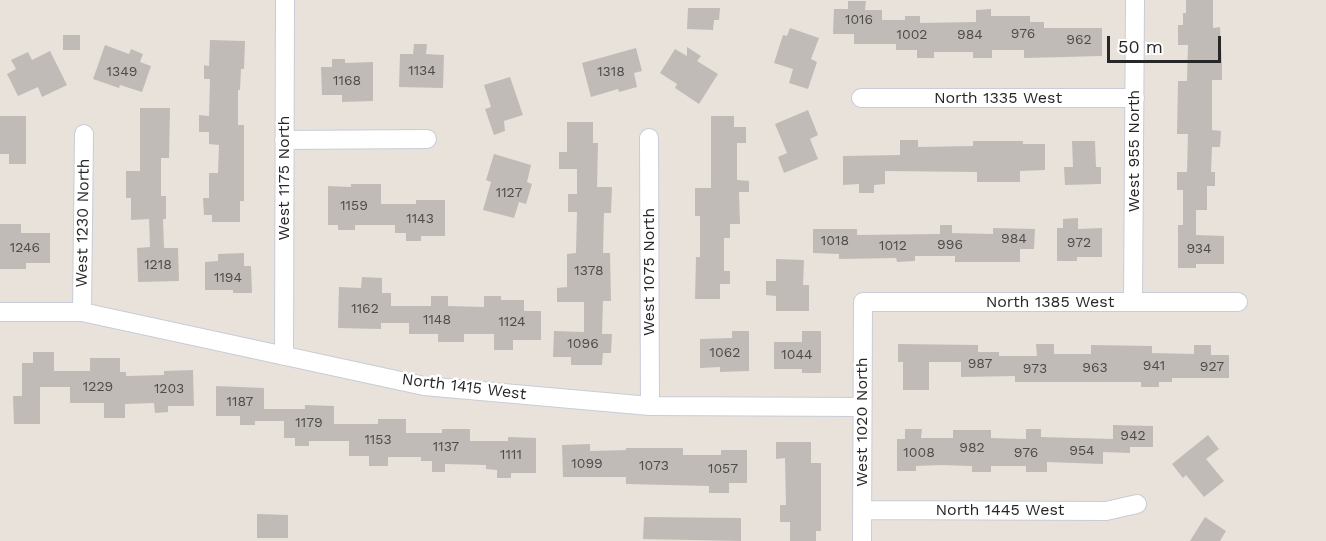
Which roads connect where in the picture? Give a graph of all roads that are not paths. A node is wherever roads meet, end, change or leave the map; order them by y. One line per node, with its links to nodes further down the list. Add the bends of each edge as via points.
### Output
1 (285, 0): 7 (street, West 1175 North)
2 (1135, 0): 4 (street, West 955 North)
3 (861, 98): 4 (street, North 1335 West)
4 (1135, 98): 10 (street, West 955 North)
5 (84, 135): 13 (street, West 1230 North)
6 (649, 138): 15 (street, West 1075 North)
7 (284, 140): 8 (street); 14 (street, West 1175 North)
8 (427, 140)
9 (863, 302): 10 (street, North 1385 West); 16 (street, West 1020 North)
10 (1133, 302): 11 (street, North 1385 West)
11 (1238, 302)
12 (0, 312): 13 (street, North 1415 West)
13 (82, 312): 14 (street, North 1415 West)
14 (284, 356): 15 (street, North 1415 West, via 424,386)
15 (650, 406): 16 (street, North 1415 West)
16 (862, 407): 18 (street, West 1020 North)
17 (1137, 504): 18 (street, North 1445 West, via 1106,511)
18 (862, 510): 19 (street, West 1020 North)
19 (862, 541)

